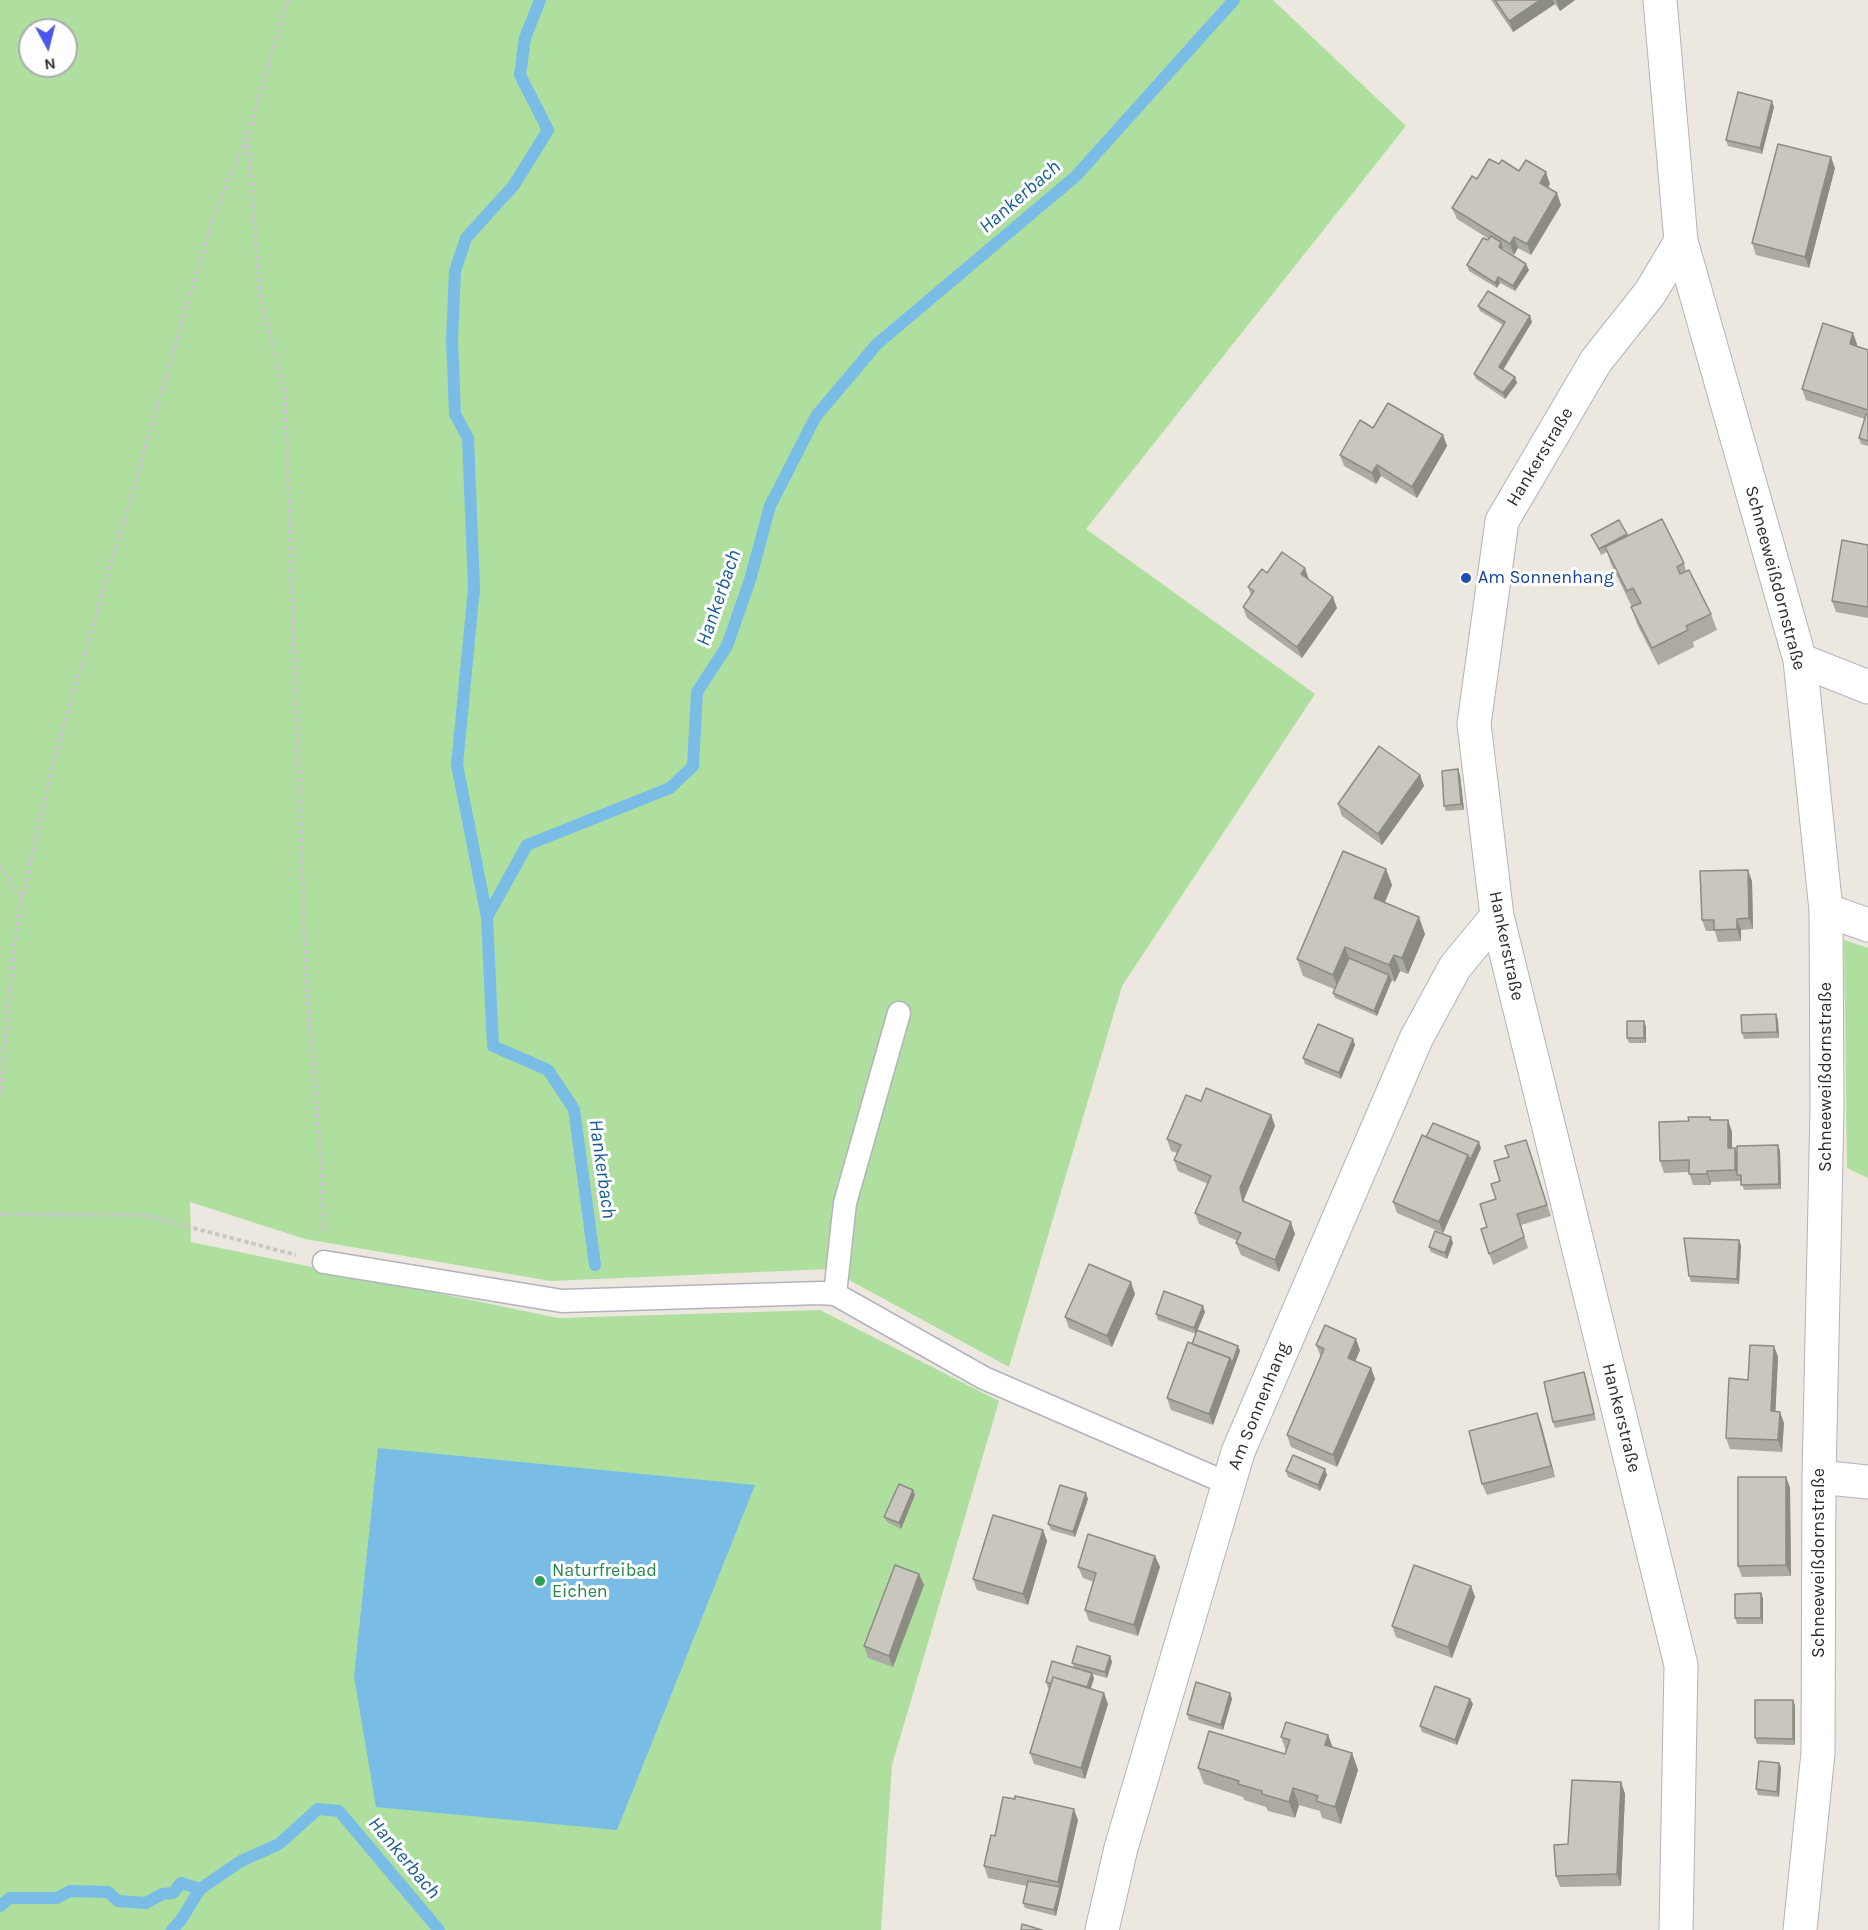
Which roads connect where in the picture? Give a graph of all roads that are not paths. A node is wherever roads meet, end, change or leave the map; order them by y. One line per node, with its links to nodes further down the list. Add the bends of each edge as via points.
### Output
1 (1660, 0): 2 (street)
2 (1682, 241): 3 (street, Schneeweißdornstraße); 6 (street, Hankerstraße, via 1650,292 1596,361 1502,521 1474,724)
3 (1800, 660): 4 (street); 5 (street, Schneeweißdornstraße)
4 (1868, 687)
5 (1826, 910): 7 (street); 11 (street, Schneeweißdornstraße, via 1827,1109)
6 (1497, 916): 13 (street, Am Sonnenhang, via 1455,967 1416,1039 1238,1452); 15 (street, Hankerstraße, via 1681,1665)
7 (1868, 926)
8 (899, 1013): 10 (lane, via 845,1203)
9 (324, 1263): 10 (lane, via 562,1301)
10 (835, 1294): 13 (lane, via 984,1378)
11 (1819, 1477): 12 (street); 16 (street, Schneeweißdornstraße, via 1818,1754)
12 (1868, 1482)
13 (1229, 1484): 14 (street, Am Sonnenhang, via 1121,1848)
14 (1102, 1930)
15 (1676, 1930)
16 (1800, 1930)

